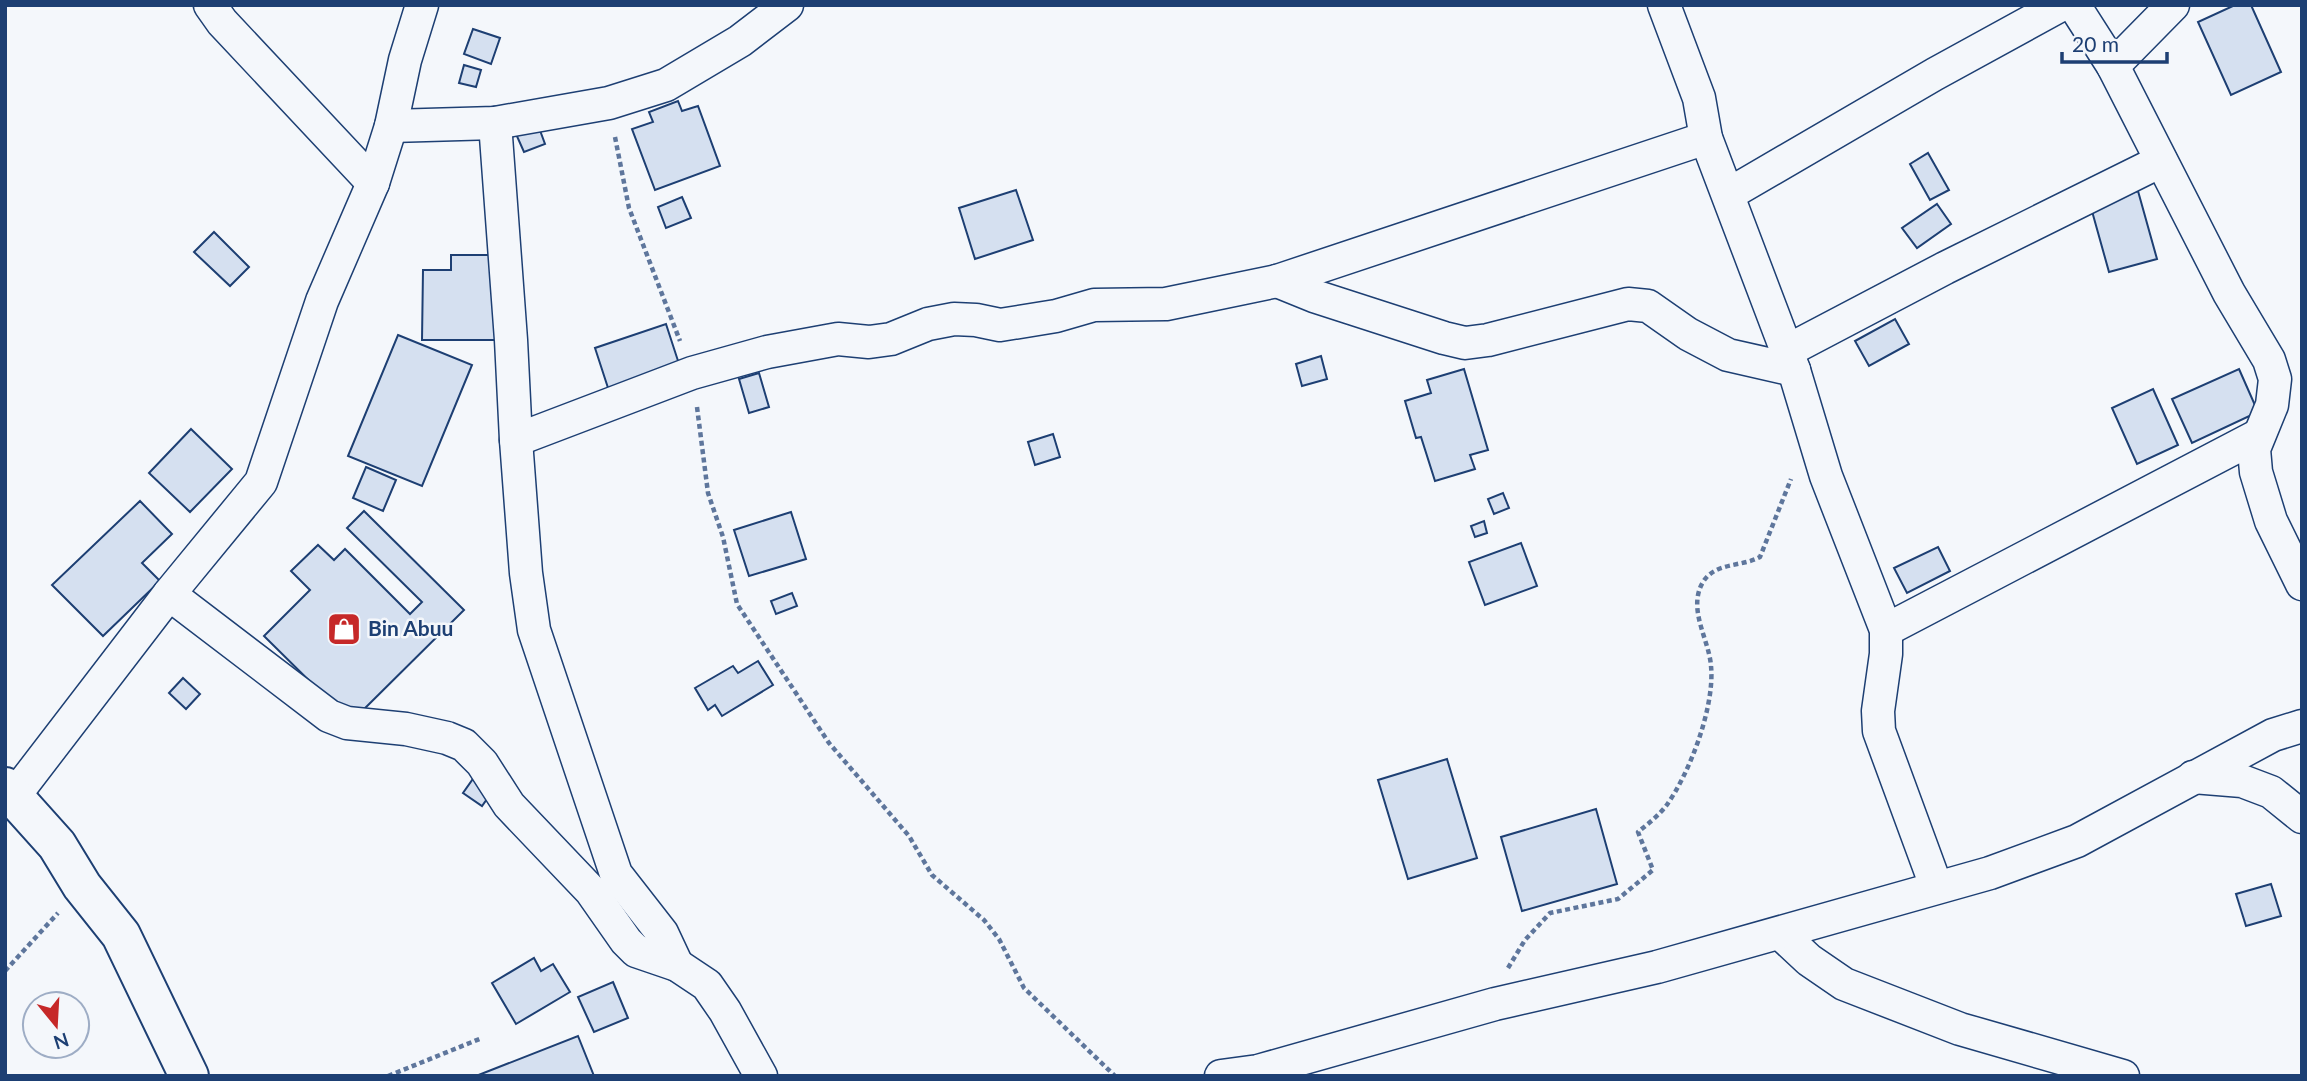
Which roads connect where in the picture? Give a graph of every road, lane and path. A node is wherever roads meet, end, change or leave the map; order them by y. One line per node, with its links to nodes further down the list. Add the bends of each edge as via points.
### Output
1 (210, 5): 14 (street)
2 (422, 5): 11 (street)
3 (788, 5): 9 (street, via 740,41 666,85)
4 (1664, 5): 12 (street, via 1699,98)
5 (2061, 5): 15 (street)
6 (2074, 5): 8 (street)
7 (2173, 5): 8 (street)
8 (2113, 66): 13 (street)
9 (609, 103): 10 (street); 18 (path, via 629,208)
10 (495, 123): 11 (street); 21 (street)
11 (391, 126): 14 (street)
12 (1706, 138): 15 (street); 16 (street)
13 (2161, 161): 17 (street, via 1945,268); 20 (street, via 2269,360 2275,379 2272,405)
14 (373, 183): 23 (street, via 322,301 261,482)
15 (1729, 194): 17 (street)
16 (1277, 281): 17 (street, via 1465,343 1628,304 1647,306 1728,355); 18 (street, via 1166,304 1094,305 1000,325 954,319 891,339 838,340 767,352)
17 (1790, 361): 19 (street)
18 (692, 373): 21 (street); 39 (path, via 708,493 737,604 829,743 909,836 932,875 984,920 1024,988)
19 (1812, 427): 24 (street); 34 (path, via 1760,557 1713,571 1698,594 1697,608 1711,665 1711,695 1679,785 1660,813 1639,832 1653,870 1618,899 1550,913 1510,962)
20 (2259, 435): 22 (street, via 2254,449 2260,484 2271,521); 24 (street)
21 (516, 440): 32 (street, via 526,573 534,631 545,668 616,874 662,933)
22 (2302, 584)
23 (169, 594): 27 (street); 32 (street, via 329,716 464,745 482,763 509,805 591,891 631,946)
24 (1885, 630): 30 (street, via 1879,731)
25 (2302, 726): 26 (street, via 2273,735)
26 (2193, 777): 28 (street, via 2242,781 2271,792); 30 (street, via 2077,841 1990,873)
27 (9, 792): 29 (main road, via 57,845)
28 (2302, 817)
29 (82, 886): 33 (path); 36 (main road, via 121,935)
30 (1936, 886): 31 (street)
31 (1780, 933): 34 (street, via 1657,967); 41 (street, via 1844,984 1959,1029)
32 (677, 965): 38 (street, via 707,985)
33 (5, 971)
34 (1495, 1003): 40 (street, via 1258,1071)
35 (482, 1038): 37 (path)
36 (189, 1076)
37 (388, 1076)
38 (761, 1076)
39 (1115, 1076)
40 (1221, 1076)
41 (2123, 1076)

